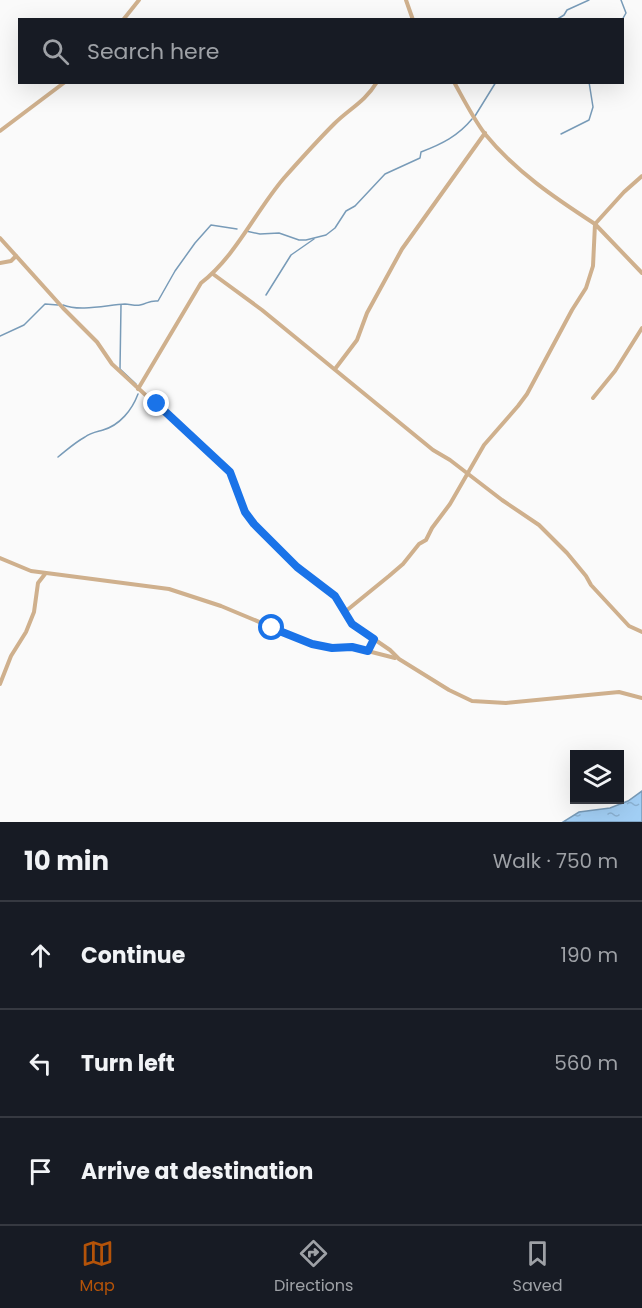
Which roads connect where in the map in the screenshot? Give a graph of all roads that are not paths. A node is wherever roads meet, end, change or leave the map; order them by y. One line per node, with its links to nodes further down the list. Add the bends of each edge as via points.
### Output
1 (139, 0): 3 (street)
2 (406, 0): 4 (street)
3 (125, 18)
4 (412, 18)
5 (61, 84): 8 (street)
6 (376, 84): 16 (street, via 368,97 336,123 284,178)
7 (455, 84): 9 (street)
8 (0, 131)
9 (485, 133): 11 (street, via 525,175); 18 (street, via 402,249 357,340)
10 (642, 176): 11 (street)
11 (595, 224): 15 (street); 21 (street, via 593,266 586,288 527,394 484,445)
12 (0, 238): 13 (street)
13 (16, 256): 14 (street); 19 (street)
14 (0, 263)
15 (642, 273)
16 (213, 274): 18 (street); 19 (street, via 201,283)
17 (642, 328): 20 (street)
18 (335, 369): 21 (street, via 399,424)
19 (138, 389): 24 (street, via 230,472 245,512 254,524 297,567 335,596)
20 (594, 398)
21 (468, 473): 24 (street, via 426,540); 25 (street, via 539,525 629,626)
22 (0, 558): 23 (street)
23 (46, 574): 27 (street, via 169,589 312,644); 29 (street, via 38,583 34,612 26,632)
24 (346, 611): 26 (street, via 352,624)
25 (642, 632)
26 (374, 639): 27 (street); 28 (street)
27 (368, 651): 28 (street)
28 (399, 660): 30 (street, via 479,703 619,692)
29 (0, 684)
30 (642, 698)

